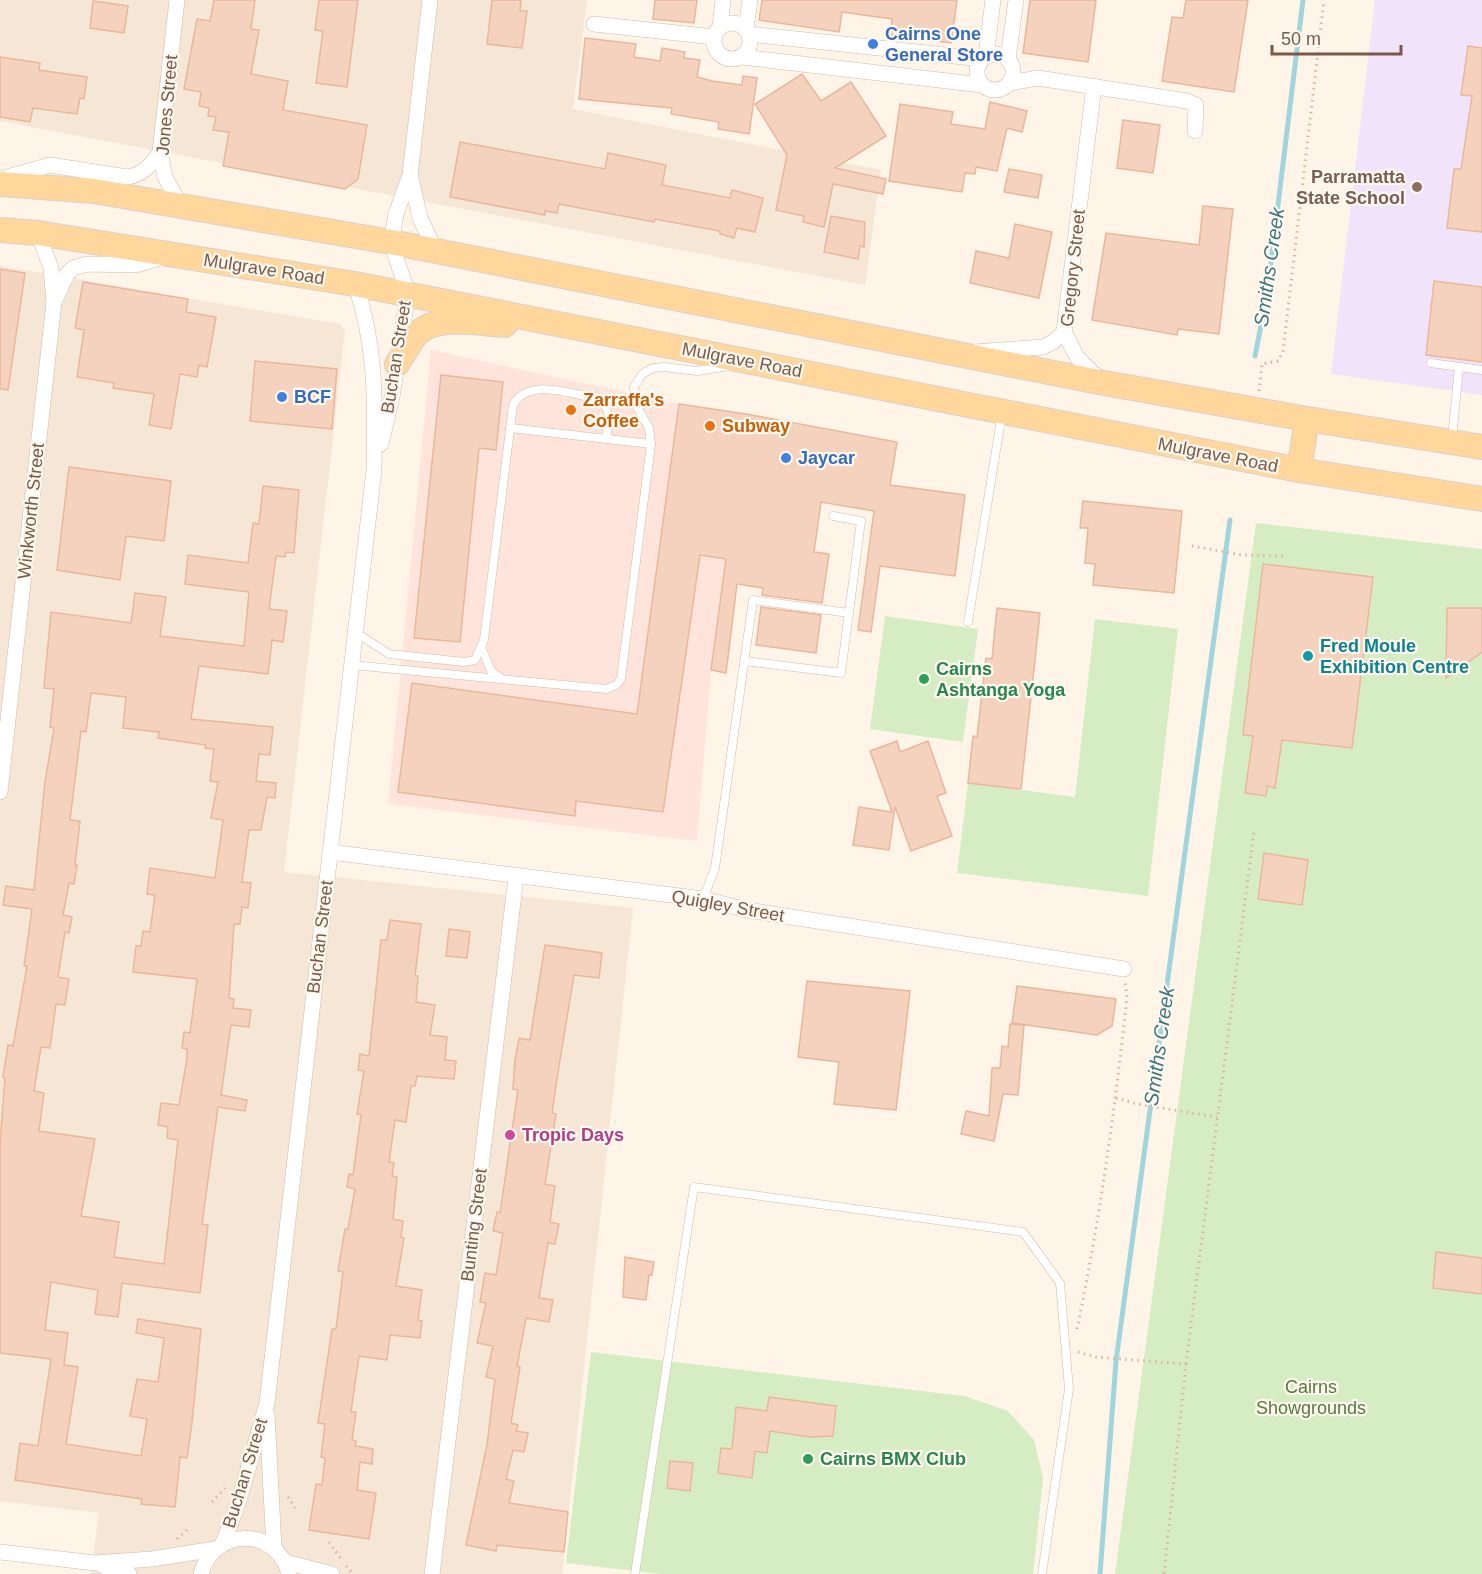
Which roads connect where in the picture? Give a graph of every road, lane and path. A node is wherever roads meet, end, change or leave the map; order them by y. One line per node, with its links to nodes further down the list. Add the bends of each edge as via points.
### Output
1 (177, 0): 19 (street, Jones Street)
2 (430, 0): 20 (street, Buchan Street)
3 (723, 0): 10 (street)
4 (750, 0): 9 (street)
5 (993, 0): 12 (street)
6 (1016, 0): 13 (street)
7 (1324, 0): 40 (path, via 1283,352 1278,361 1262,364)
8 (594, 24): 10 (street)
9 (748, 31): 10 (street, via 730,22); 11 (street, via 750,46); 12 (street)
10 (717, 32): 11 (street, via 715,49 724,58)
11 (742, 57): 16 (street)
12 (984, 58): 13 (street, via 998,54); 16 (street, via 977,69)
13 (1010, 62): 14 (street); 15 (street)
14 (1038, 78): 15 (street); 17 (street)
15 (1010, 82): 16 (street, via 1000,90)
16 (982, 85)
17 (1094, 86): 18 (street, via 1192,103 1197,110); 32 (street, Gregory Street)
18 (1196, 131)
19 (160, 152): 21 (street, via 137,176 50,165); 22 (street, Jones Street, via 165,177)
20 (410, 175): 25 (street, Buchan Street, via 396,213); 26 (street, Buchan Street, via 420,218)
21 (0, 182): 22 (main road)
22 (180, 205): 25 (main road)
23 (0, 230): 24 (main road, Mulgrave Road)
24 (38, 233): 27 (main road, Mulgrave Road); 30 (street, Winkworth Street, via 51,268)
25 (391, 242): 26 (main road); 29 (street, Buchan Street)
26 (435, 250): 33 (main road)
27 (171, 254): 28 (main road, Mulgrave Road); 30 (street, via 136,265 87,264 73,268)
28 (355, 284): 29 (main road, Mulgrave Road); 48 (street, Buchan Street, via 364,307 374,361)
29 (408, 294): 31 (main road, Mulgrave Road); 36 (street, Buchan Street)
30 (54, 302): 61 (street, Winkworth Street)
31 (582, 328): 34 (main road, Mulgrave Road); 36 (main road, via 440,322 417,334)
32 (1064, 332): 33 (street, via 1042,347); 39 (street, Gregory Street, via 1077,357)
33 (960, 354): 39 (main road)
34 (749, 362): 41 (main road, Mulgrave Road); 46 (lane, via 710,371 653,368 642,374 634,387 633,400 649,428)
35 (1431, 363): 37 (lane)
36 (397, 364): 48 (street, Buchan Street)
37 (1459, 367): 38 (lane); 45 (lane)
38 (1482, 370)
39 (1104, 382): 40 (main road)
40 (1257, 410): 42 (main road)
41 (1002, 413): 49 (main road, Mulgrave Road); 55 (lane)
42 (1307, 419): 45 (main road); 49 (main road)
43 (510, 428): 44 (lane); 44 (lane, via 518,395 543,389 598,399 605,404 609,412); 57 (lane)
44 (606, 439): 46 (lane)
45 (1452, 442): 47 (main road)
46 (651, 444): 60 (lane, via 621,679 606,689)
47 (1482, 447)
48 (374, 470): 56 (street, Buchan Street)
49 (1299, 470): 50 (main road, Mulgrave Road)
50 (1482, 499)
51 (833, 516): 54 (lane, via 861,521)
52 (1192, 546): 53 (path, via 1242,555)
53 (1287, 556)
54 (849, 613): 58 (lane, via 841,673); 58 (lane, via 753,600)
55 (968, 622)
56 (356, 632): 57 (lane, via 389,654 464,662 475,660); 59 (street, Buchan Street)
57 (482, 649): 60 (lane, via 491,672)
58 (745, 661): 65 (lane, via 715,868)
59 (352, 665): 60 (lane); 63 (street, Buchan Street)
60 (503, 680)
61 (0, 792)
62 (1254, 831): 68 (path)
63 (330, 852): 64 (street, Quigley Street); 72 (street, Buchan Street)
64 (516, 877): 65 (street, Quigley Street); 83 (street, Bunting Street)
65 (703, 899): 66 (street, Quigley Street, via 747,910)
66 (1124, 969): 67 (path, via 1126,997)
67 (1116, 1098): 68 (path); 69 (path, via 1095,1244)
68 (1217, 1116): 71 (path)
69 (1075, 1339)
70 (1072, 1350): 71 (path, via 1096,1357)
71 (1186, 1364): 86 (path)
72 (267, 1403): 74 (street, Buchan Street, via 238,1504); 75 (street, Buchan Street)
73 (329, 1542): 82 (path)
74 (219, 1546): 75 (street, via 237,1538 254,1538); 77 (street, via 152,1559); 80 (street, Buchan Street, via 206,1559)
75 (274, 1548): 78 (street)
76 (0, 1552): 77 (street)
77 (95, 1563): 79 (street)
78 (287, 1568): 81 (street)
79 (129, 1574)
80 (201, 1574)
81 (332, 1574)
82 (353, 1574)
83 (432, 1574)
84 (635, 1574): 85 (lane, via 694,1187 1023,1232 1060,1282 1069,1389)
85 (1042, 1574)
86 (1164, 1574)

